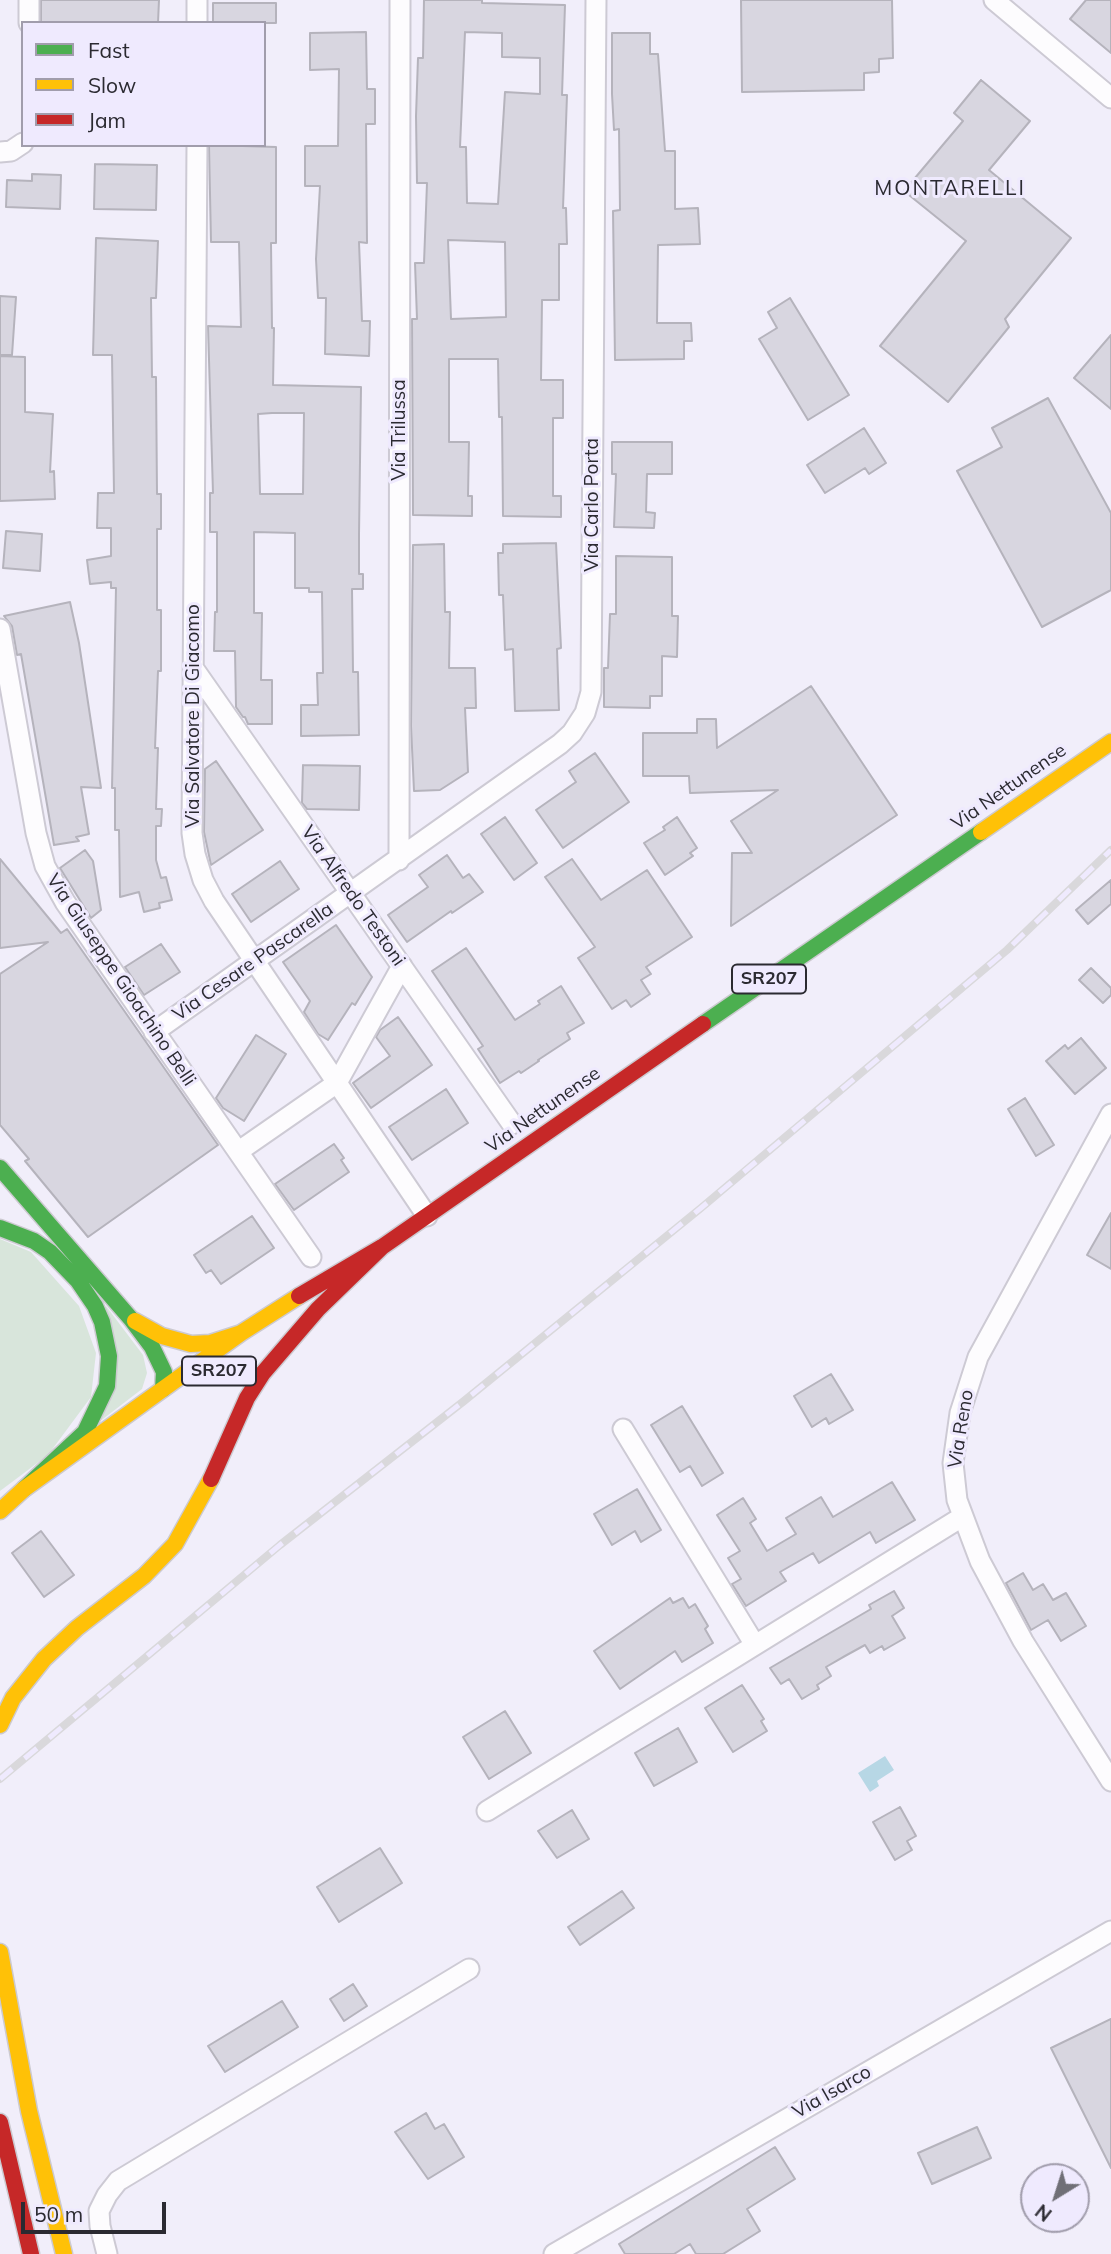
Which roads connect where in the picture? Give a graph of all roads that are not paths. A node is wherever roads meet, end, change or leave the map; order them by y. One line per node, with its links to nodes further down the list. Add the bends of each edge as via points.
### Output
1 (29, 0): 6 (street)
2 (197, 0): 7 (street)
3 (400, 0): 15 (street, Via Trilussa)
4 (596, 0): 15 (street, Via Carlo Porta, via 590,699 581,721 565,740)
5 (994, 0): 8 (street)
6 (29, 21)
7 (197, 21)
8 (1111, 98)
9 (21, 145): 11 (street)
10 (197, 147): 13 (street, Via Salvatore Di Giacomo)
11 (0, 152)
12 (0, 629): 19 (street, Via Giuseppe Gioachino Belli, via 45,866)
13 (194, 668): 16 (street, Via Alfredo Testoni); 17 (street, Via Salvatore Di Giacomo, via 195,854 209,893)
14 (1111, 742): 25 (main road, Via Nettunense / SR207)
15 (399, 860): 16 (street, Via Carlo Porta)
16 (352, 893): 17 (street, Via Cesare Pascarella); 18 (street, Via Alfredo Testoni)
17 (254, 960): 19 (street, Via Cesare Pascarella); 20 (street, Via Salvatore Di Giacomo)
18 (402, 966): 20 (street); 22 (street, Via Alfredo Testoni)
19 (154, 1032): 23 (street, Via Giuseppe Gioachino Belli)
20 (337, 1083): 23 (street); 25 (street, Via Salvatore Di Giacomo)
21 (1111, 1114): 39 (street, Via Reno, via 974,1366 960,1413 953,1462)
22 (512, 1124)
23 (239, 1151): 28 (street, Via Giuseppe Gioachino Belli)
24 (1, 1173): 29 (main road)
25 (427, 1216): 27 (main road, Via Nettunense / SR207)
26 (0, 1228): 35 (main road, via 42,1246 78,1281 102,1322 109,1356 107,1386 85,1432)
27 (382, 1247): 30 (main road, Via Nettunense / SR207); 31 (main road, SR207); 41 (main road, via 263,1373 247,1398 208,1488 175,1544 144,1576 44,1659 13,1698)
28 (311, 1257)
29 (131, 1319): 30 (main road, via 162,1336 191,1344 210,1343); 32 (main road, via 159,1356)
30 (240, 1332): 32 (main road, Via Nettunense / SR207)
31 (269, 1335)
32 (163, 1389): 34 (main road, via 151,1408); 35 (main road, Via Nettunense / SR207)
33 (623, 1429): 40 (street)
34 (62, 1482)
35 (24, 1489): 37 (main road, Via Nettunense / SR207)
36 (43, 1495): 38 (main road)
37 (0, 1511)
38 (0, 1517)
39 (962, 1517): 40 (street); 42 (street, Via Reno, via 1012,1621)
40 (755, 1645): 43 (street)
41 (0, 1725)
42 (1111, 1781)
43 (487, 1811)
44 (1111, 1930): 51 (street, Via Isarco)
45 (0, 1952): 49 (main road, via 29,2111)
46 (469, 1969): 50 (street, via 118,2181 99,2211)
47 (0, 2122): 48 (main road)
48 (31, 2254)
49 (64, 2254)
50 (107, 2254)
51 (554, 2254)

